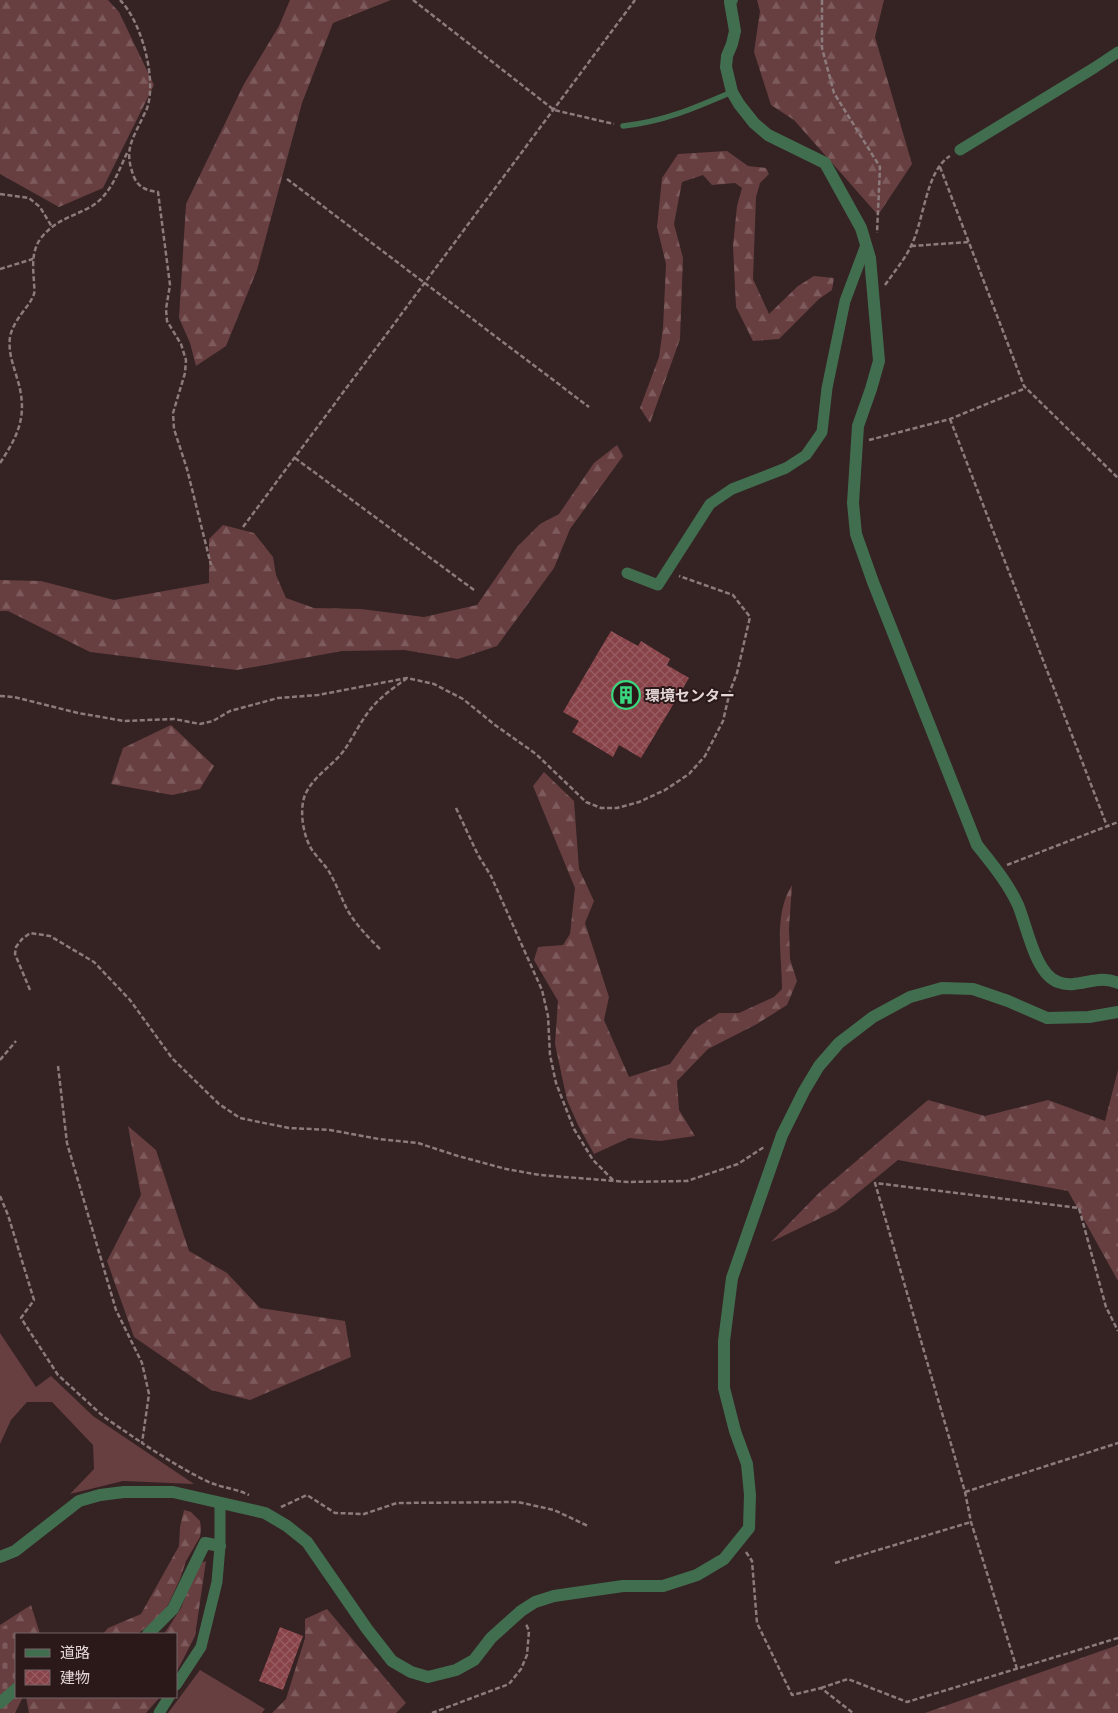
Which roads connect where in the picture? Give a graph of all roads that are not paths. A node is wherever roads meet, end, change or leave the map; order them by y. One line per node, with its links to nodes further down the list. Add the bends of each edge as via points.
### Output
1 (730, 1): 3 (street, via 735,32 726,67)
2 (1118, 52): 5 (street)
3 (732, 92): 4 (lane, via 684,113); 6 (street, via 768,135 825,163 861,228)
4 (623, 126)
5 (960, 150)
6 (866, 245): 7 (street, via 845,301 827,388 822,432 806,455 786,468 732,488 710,504 658,585); 8 (street, via 870,258 879,361 858,426 853,502 856,534 977,845 1018,905 1033,949 1046,974 1065,984 1097,980)
7 (627, 573)
8 (1118, 983)
9 (1118, 1012): 10 (street, via 1089,1017 1046,1018 974,989 942,988 910,997 873,1017 839,1043 819,1066 782,1135 732,1278 724,1340 724,1388 747,1464 749,1528 724,1560 697,1575 663,1586 623,1586 554,1596 535,1602 491,1638 474,1660 456,1670 428,1677 392,1661 307,1542 265,1513)
10 (220, 1503): 11 (street); 12 (street, via 173,1492 100,1495 79,1501 15,1551)
11 (220, 1546): 13 (street, via 205,1543 174,1609); 14 (street, via 217,1582 201,1647)
12 (0, 1557)
13 (149, 1633)
14 (178, 1682)
15 (15, 1690): 17 (street)
16 (168, 1698): 18 (street)
17 (0, 1702)
18 (158, 1713)

